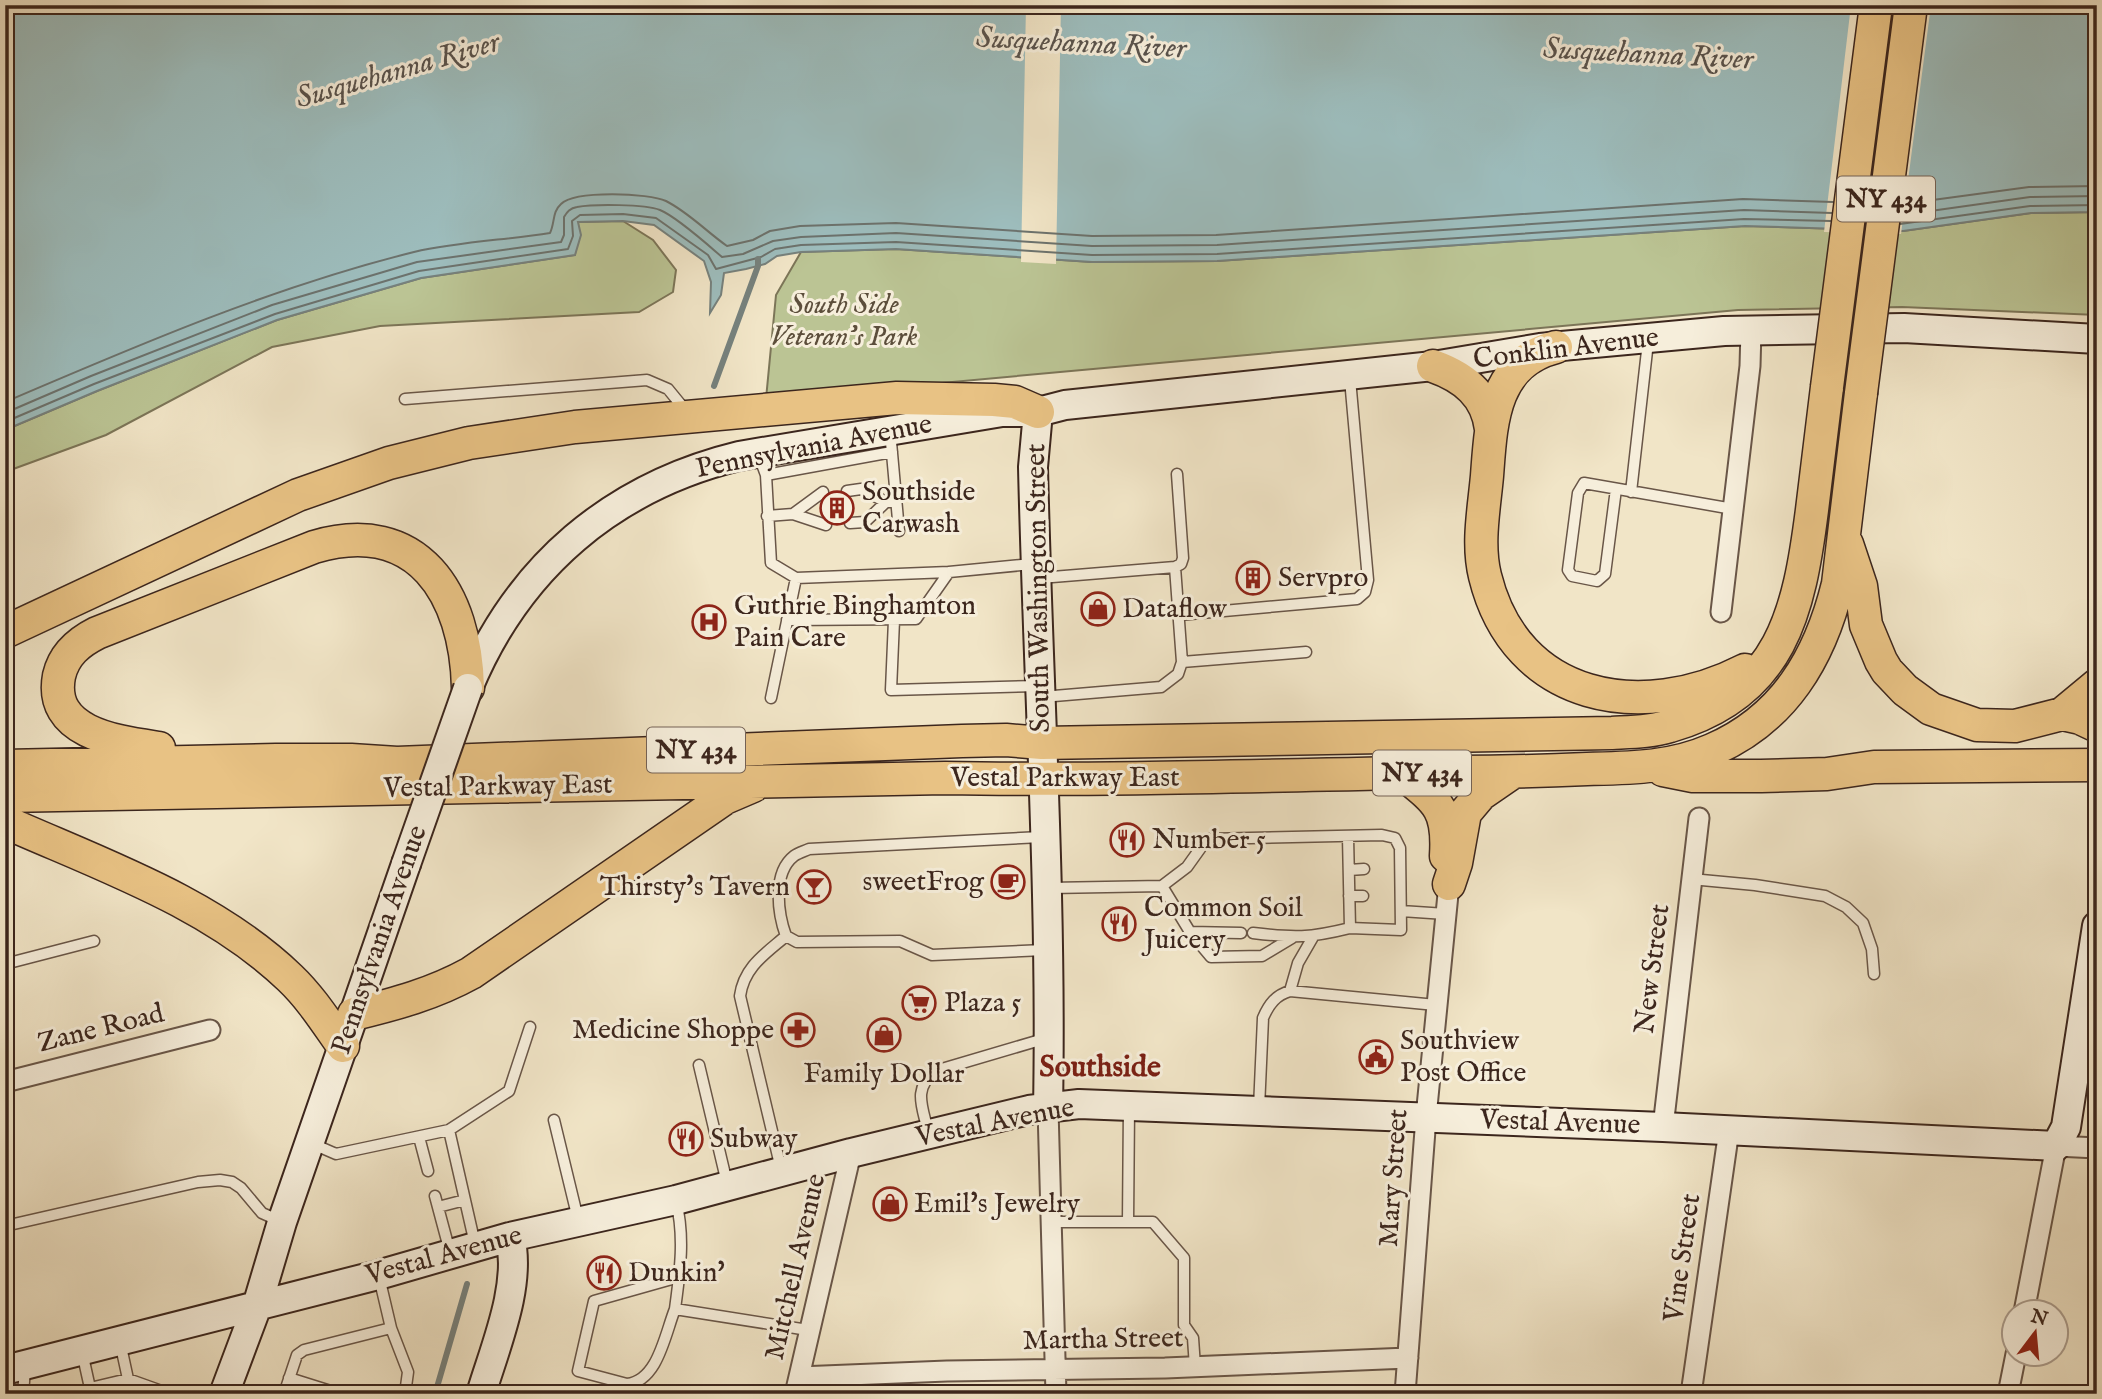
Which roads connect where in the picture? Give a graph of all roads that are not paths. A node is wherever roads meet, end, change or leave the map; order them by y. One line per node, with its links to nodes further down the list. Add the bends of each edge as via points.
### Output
1 (1876, 5): 38 (main road, Vestal Parkway East / NY 434, bridge, via 1806,558 1789,624)
2 (1911, 5): 27 (main road, Vestal Parkway East / NY 434, bridge)
3 (1751, 330): 4 (street, Conklin Avenue); 5 (street, Conklin Avenue, via 1904,328); 21 (street)
4 (1648, 338): 6 (street, Conklin Avenue); 19 (lane)
5 (2097, 339)
6 (1556, 346): 7 (street, Conklin Avenue); 12 (main road, via 1531,356 1513,373 1498,401)
7 (1433, 366): 8 (street, Conklin Avenue); 12 (main road, via 1459,377 1477,393)
8 (1350, 375): 10 (street, Conklin Avenue, via 1065,405); 33 (lane, via 1368,580 1365,592 1357,599)
9 (405, 399): 11 (lane, via 648,380 668,388)
10 (1038, 412): 11 (main road, via 1016,402 934,397); 13 (street, Pennsylvania Avenue, via 1002,412); 29 (street, South Washington Street, via 1033,467)
11 (691, 416): 36 (main road, via 510,435 369,469 278,503)
12 (1491, 429): 38 (main road, via 1481,540 1485,575 1505,627 1544,668 1597,693 1649,698 1711,685)
13 (891, 442): 14 (street, Pennsylvania Avenue); 20 (lane)
14 (762, 464): 23 (lane); 41 (street, Pennsylvania Avenue, via 722,460 662,481 589,525 549,561 516,600)
15 (1177, 474): 28 (lane, via 1183,558)
16 (1616, 489): 16 (lane, via 1584,483 1577,492 1568,570 1572,576 1597,581 1605,574); 19 (lane)
17 (847, 491): 20 (lane, via 861,489)
18 (823, 492): 22 (lane)
19 (1631, 492): 21 (lane)
20 (891, 502): 24 (lane, via 865,522); 26 (lane)
21 (1733, 509): 32 (street)
22 (793, 514): 23 (lane); 25 (lane)
23 (767, 516): 31 (lane, via 771,563)
24 (850, 523)
25 (826, 525)
26 (899, 531)
27 (1845, 539): 44 (main road, via 1870,638 1886,671 1905,690 1931,709 1977,725 2015,726); 50 (main road, Vestal Parkway East / NY 434, via 1824,633 1781,701 1721,746 1685,761)
28 (1175, 568): 29 (lane); 33 (lane)
29 (1036, 571): 30 (lane); 42 (street, South Washington Street)
30 (948, 572): 31 (lane); 35 (lane, via 916,619)
31 (796, 578): 34 (lane)
32 (1721, 612)
33 (1179, 615): 39 (lane)
34 (788, 620): 35 (lane); 43 (lane)
35 (894, 620): 42 (lane, via 891,690)
36 (5, 632)
37 (1306, 652): 39 (lane)
38 (1771, 655): 46 (main road, Vestal Parkway East / NY 434, via 1753,679 1724,702 1691,719 1644,731)
39 (1182, 662): 42 (lane, via 1178,674 1161,687)
40 (2097, 685): 44 (main road)
41 (468, 688): 47 (main road, via 463,636 440,583 405,552 359,540 314,547 97,633 78,644 65,660 58,684 61,703 71,719 89,732 132,744); 87 (street, Pennsylvania Avenue, bridge)
42 (1040, 691): 46 (street, South Washington Street)
43 (771, 698)
44 (2062, 714): 45 (main road)
45 (2097, 726)
46 (1042, 743): 47 (main road, Vestal Parkway East / NY 434, via 814,745 397,763); 53 (street, South Washington Street)
47 (276, 760): 48 (main road, Vestal Parkway East / NY 434)
48 (5, 765)
49 (2097, 765): 50 (main road, via 1874,767 1760,776 1693,776)
50 (1648, 767): 51 (main road, Vestal Parkway East / NY 434)
51 (1513, 772): 52 (main road, Vestal Parkway East / NY 434); 71 (main road, via 1481,794 1465,813)
52 (1403, 774): 53 (main road, Vestal Parkway East / NY 434); 71 (main road, via 1430,796 1445,820)
53 (1044, 780): 54 (main road, Vestal Parkway East / NY 434); 58 (street, South Washington Street)
54 (772, 781): 55 (main road, Vestal Parkway East / NY 434); 87 (main road, via 725,798 471,973 422,996)
55 (5, 796)
56 (1699, 818): 64 (street, New Street)
57 (5, 822): 91 (main road, via 127,875 202,914 261,953 313,1003)
58 (1045, 837): 66 (street, South Washington Street); 78 (lane, via 809,849 793,857 782,872 781,922)
59 (1348, 837): 62 (lane, via 1395,838); 63 (lane); 65 (lane, via 1207,839 1186,867)
60 (1364, 869): 63 (lane)
61 (1388, 869): 62 (lane)
62 (1400, 869): 68 (lane)
63 (1349, 870): 69 (lane)
64 (1691, 880): 84 (lane, via 1825,896 1863,923); 99 (street, New Street)
65 (1161, 886): 66 (lane); 75 (lane)
66 (1046, 888): 82 (street, South Washington Street)
67 (1388, 895): 68 (lane)
68 (1401, 895): 72 (lane)
69 (1349, 896): 70 (lane); 74 (lane)
70 (1363, 896)
71 (1447, 899): 72 (lane); 86 (street, Mary Street)
72 (1401, 911): 74 (lane, via 1401,930)
73 (2097, 926): 105 (street, via 2067,1126)
74 (1350, 928): 79 (lane)
75 (1190, 932): 76 (lane); 80 (lane, via 1212,957 1262,956)
76 (1241, 933)
77 (1253, 933): 80 (lane)
78 (786, 936): 82 (lane, via 797,942 900,941 932,955); 109 (lane, via 752,965 742,981 740,996)
79 (1313, 937): 80 (lane); 85 (lane, via 1298,963)
80 (1292, 938)
81 (94, 942): 83 (lane)
82 (1048, 950): 90 (street, South Washington Street)
83 (5, 964)
84 (1874, 974)
85 (1290, 991): 86 (lane); 96 (lane, via 1279,994 1263,1018)
86 (1436, 1005): 97 (street, Mary Street)
87 (354, 1014): 91 (street, Pennsylvania Avenue)
88 (530, 1027): 100 (lane, via 509,1091)
89 (210, 1030): 93 (street, Zane Road)
90 (1049, 1037): 95 (street, South Washington Street); 102 (lane, via 935,1072 924,1080 920,1093)
91 (343, 1046): 104 (street, Pennsylvania Avenue)
92 (699, 1065): 110 (lane)
93 (5, 1082)
94 (1129, 1107): 95 (street, Vestal Avenue, via 1079,1104); 96 (street, Vestal Avenue); 117 (lane)
95 (1048, 1109): 102 (street, Vestal Avenue); 116 (street, South Washington Street)
96 (1258, 1112): 97 (street, Vestal Avenue)
97 (1426, 1117): 99 (street, Vestal Avenue); 131 (street, Mary Street)
98 (554, 1120): 118 (lane)
99 (1663, 1127): 101 (street, Vestal Avenue)
100 (449, 1130): 103 (lane); 112 (lane)
101 (1730, 1130): 105 (street, Vestal Avenue); 149 (street, Vine Street)
102 (929, 1136): 107 (street, Vestal Avenue)
103 (419, 1138): 104 (lane, via 336,1154); 108 (lane)
104 (309, 1142): 115 (street, Pennsylvania Avenue)
105 (2056, 1146): 106 (street, Vestal Avenue); 124 (street)
106 (2097, 1148)
107 (851, 1153): 109 (street, Vestal Avenue); 128 (street, Mitchell Avenue)
108 (428, 1171)
109 (782, 1173): 110 (street, Vestal Avenue)
110 (728, 1186): 113 (street, Vestal Avenue)
111 (435, 1196): 114 (lane)
112 (465, 1200): 114 (lane); 121 (lane)
113 (676, 1200): 118 (street, Vestal Avenue); 123 (lane, via 681,1222)
114 (438, 1207): 121 (lane)
115 (282, 1222): 119 (lane, via 262,1213 241,1188 220,1180); 125 (street, Pennsylvania Avenue)
116 (1051, 1222): 117 (lane); 135 (street, South Washington Street)
117 (1128, 1222): 132 (lane, via 1153,1222 1184,1258 1184,1325 1193,1338)
118 (578, 1223): 120 (street, Vestal Avenue)
119 (5, 1226)
120 (510, 1237): 121 (street, Vestal Avenue); 146 (street, via 513,1280)
121 (463, 1250): 122 (street, Vestal Avenue)
122 (378, 1275): 125 (street, Vestal Avenue); 127 (lane)
123 (679, 1277): 126 (lane); 126 (lane, via 594,1301 578,1371 635,1384 654,1365)
124 (2027, 1298)
125 (257, 1306): 129 (street, Vestal Avenue); 142 (street, Pennsylvania Avenue)
126 (675, 1309): 128 (lane)
127 (391, 1328): 136 (lane, via 304,1350 297,1355); 145 (lane, via 408,1372)
128 (808, 1330): 138 (street, Mitchell Avenue)
129 (120, 1341): 130 (street, Vestal Avenue); 137 (lane)
130 (82, 1351): 133 (street, Vestal Avenue); 139 (lane)
131 (1408, 1358): 132 (street, Martha Street); 148 (street, Mary Street)
132 (1195, 1367): 135 (street, Martha Street)
133 (15, 1368): 140 (lane)
134 (2013, 1368): 150 (street)
135 (1055, 1369): 138 (street, Martha Street, via 947,1371); 147 (street, South Washington Street)
136 (289, 1378): 143 (lane); 144 (lane)
137 (128, 1379): 139 (lane); 141 (lane)
138 (797, 1385)
139 (89, 1391)
140 (23, 1394)
141 (170, 1394)
142 (224, 1394)
143 (284, 1394)
144 (340, 1394)
145 (405, 1394)
146 (481, 1394)
147 (1056, 1394)
148 (1405, 1394)
149 (1691, 1394)
150 (2008, 1394)

